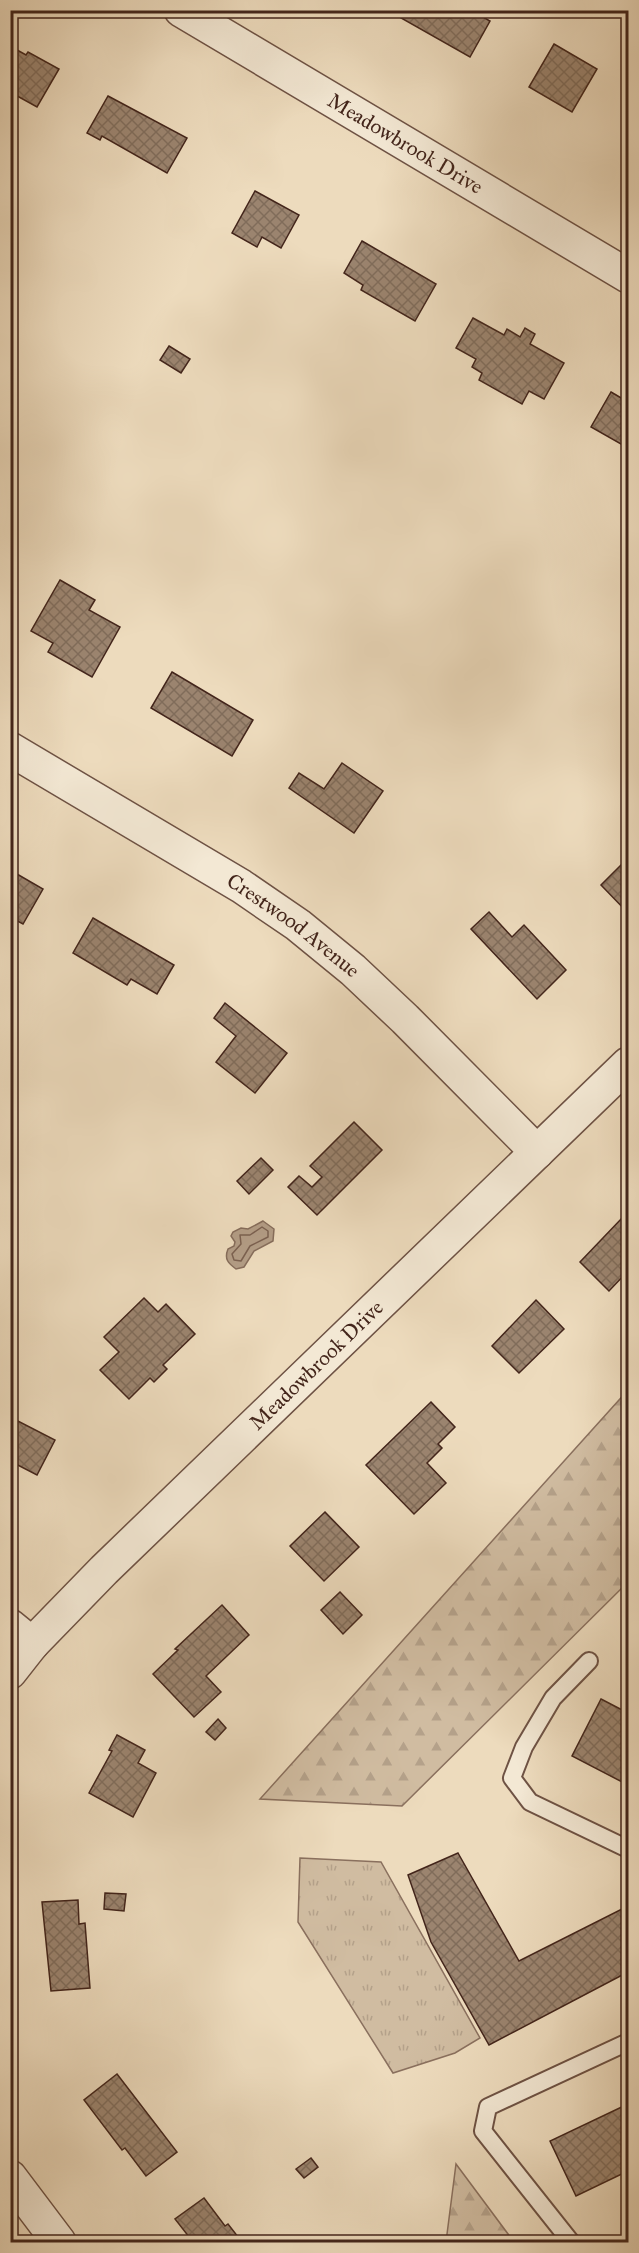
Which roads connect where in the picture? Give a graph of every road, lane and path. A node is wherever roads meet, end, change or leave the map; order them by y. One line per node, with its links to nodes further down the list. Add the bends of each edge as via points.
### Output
1 (181, 10): 2 (street, Meadowbrook Drive)
2 (628, 276)
3 (10, 749): 5 (street, Crestwood Avenue, via 241,886 298,926 405,1019)
4 (628, 1064): 5 (street, Meadowbrook Drive)
5 (537, 1152): 6 (street, Meadowbrook Drive, via 113,1562)
6 (21, 1635): 8 (street, Meadowbrook Drive)
7 (589, 1661): 9 (lane, via 553,1698 524,1748 512,1778 530,1802)
8 (10, 1672)
9 (628, 1849)
10 (628, 2042): 13 (lane, via 488,2107 483,2131)
11 (10, 2177): 12 (street)
12 (59, 2242)
13 (571, 2242)

